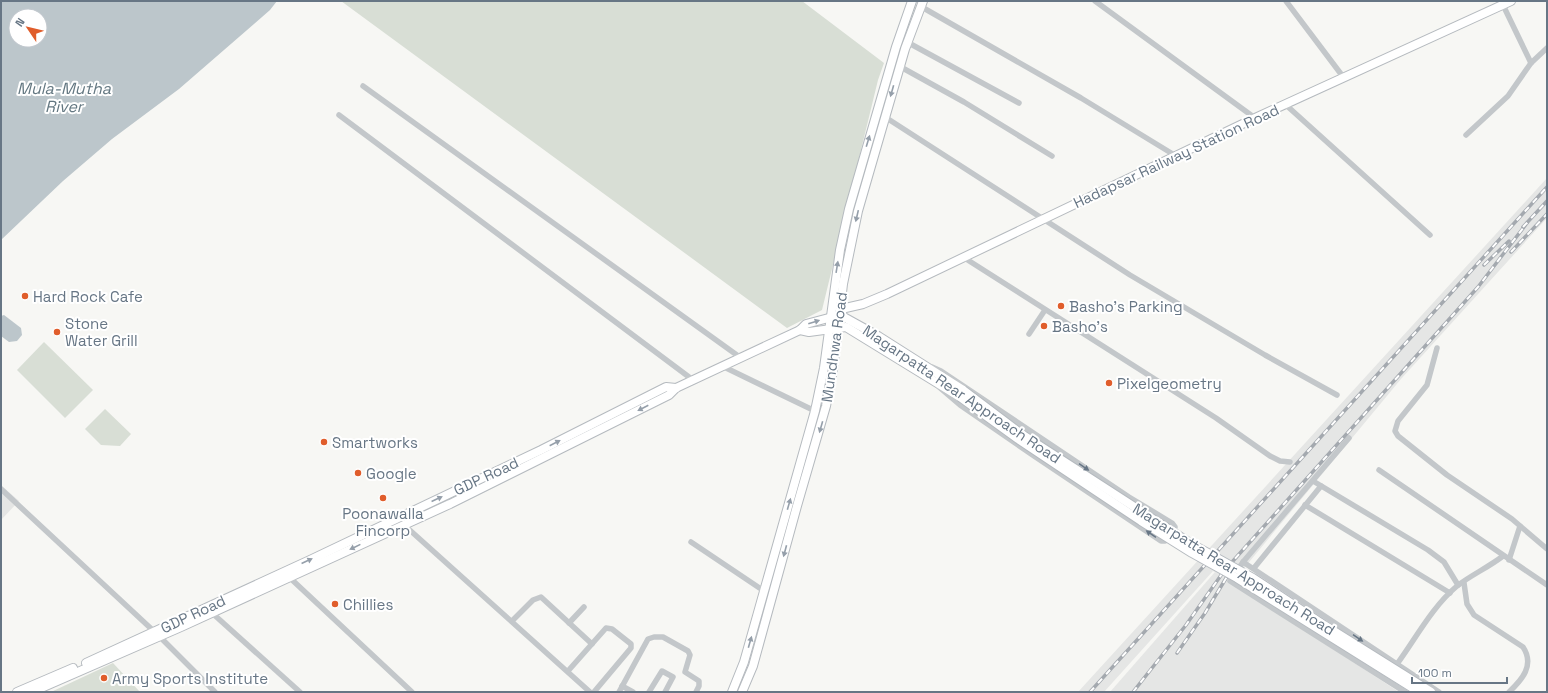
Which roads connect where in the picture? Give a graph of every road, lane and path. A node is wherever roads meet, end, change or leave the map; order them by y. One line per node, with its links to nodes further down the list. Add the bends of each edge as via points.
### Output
1 (912, 1): 7 (main road, Mundhwa Road)
2 (1095, 1): 18 (street)
3 (1286, 1): 12 (street)
4 (1511, 1): 6 (main road, Hadapsar Railway Station Road)
5 (922, 4): 8 (main road, Mundhwa Road); 21 (street)
6 (1503, 5): 10 (street); 12 (main road, Hadapsar Railway Station Road)
7 (896, 46): 8 (main road); 27 (main road, Mundhwa Road, one-way to 7, via 849,209)
8 (906, 46): 11 (main road, Mundhwa Road); 14 (street)
9 (1547, 48): 10 (street)
10 (1532, 63): 19 (street, via 1508,96)
11 (899, 66): 17 (main road, Mundhwa Road, one-way to 17); 20 (street)
12 (1344, 78): 15 (main road, Hadapsar Railway Station Road)
13 (363, 86): 33 (street)
14 (1018, 103)
15 (1286, 105): 18 (main road, Hadapsar Railway Station Road); 23 (street)
16 (339, 115): 36 (street)
17 (885, 117): 22 (street); 26 (main road, Mundhwa Road, one-way to 26, via 858,211)
18 (1255, 118): 21 (main road, Hadapsar Railway Station Road)
19 (1466, 135)
20 (1052, 156)
21 (1176, 156): 22 (main road, Hadapsar Railway Station Road)
22 (1042, 218): 24 (main road, Hadapsar Railway Station Road); 39 (street, via 1130,274)
23 (1430, 235)
24 (962, 257): 25 (street); 26 (main road, Hadapsar Railway Station Road, via 887,294)
25 (1045, 310): 31 (street); 42 (street, via 1216,418 1270,456 1280,462)
26 (840, 312): 27 (main road); 28 (main road, Mundhwa Road); 34 (main road, Magarpatta Rear Approach Road)
27 (830, 317): 29 (main road, Mundhwa Road); 30 (main road, one-way to 27, via 806,324)
28 (838, 327): 29 (main road, Magarpatta Rear Approach Road); 37 (main road, Magarpatta Rear Approach Road, via 854,330); 45 (main road, Mundhwa Road, one-way to 45, via 826,406)
29 (829, 328): 30 (main road, Magarpatta Rear Approach Road, via 809,332); 40 (main road, Mundhwa Road)
30 (800, 330): 33 (main road, GDP Road)
31 (1029, 334)
32 (1437, 348): 51 (street, via 1427,385 1398,421 1398,436 1447,475)
33 (741, 358): 35 (main road, GDP Road)
34 (922, 364): 37 (street, one-way to 37, via 941,371 1172,523 1174,529 1165,541 1161,541 960,405); 38 (main road, Magarpatta Rear Approach Road)
35 (722, 366): 36 (main road, GDP Road); 40 (street)
36 (693, 380): 50 (main road, GDP Road, via 676,388 666,387)
37 (933, 381): 38 (main road, Magarpatta Rear Approach Road)
38 (961, 394): 74 (main road, Magarpatta Rear Approach Road, bridge, via 1018,439 1141,521)
39 (1337, 395)
40 (815, 411): 43 (main road, Mundhwa Road)
41 (1349, 438): 46 (street)
42 (1290, 462)
43 (799, 468): 45 (main road); 61 (main road, Mundhwa Road, one-way to 43)
44 (1379, 470): 54 (street)
45 (808, 471): 71 (main road, Mundhwa Road, one-way to 71)
46 (1312, 481): 47 (street); 56 (street)
47 (1321, 486): 49 (street); 59 (street, via 1434,554 1450,568)
48 (1, 489): 67 (street)
49 (1306, 505): 57 (street); 62 (street)
50 (400, 521): 58 (main road, one-way to 58, via 326,561); 65 (street); 67 (main road, GDP Road, one-way to 50)
51 (1520, 526): 53 (street); 55 (street)
52 (691, 542): 61 (street)
53 (1547, 549)
54 (1503, 556): 55 (street); 59 (street)
55 (1509, 560): 60 (street)
56 (1243, 562): 57 (street); 89 (street, via 1231,578 1232,582)
57 (1254, 568): 70 (street, one-way to 70)
58 (289, 577): 64 (main road); 79 (street)
59 (1461, 584): 62 (street); 92 (street, via 1469,610 1523,648 1528,655 1529,662 1522,678)
60 (1547, 585)
61 (764, 591): 69 (main road, Mundhwa Road, one-way to 61)
62 (1450, 593): 70 (street, via 1439,604)
63 (584, 607): 66 (street)
64 (211, 612): 67 (main road); 78 (street)
65 (512, 621): 66 (street, via 538,597 544,599); 72 (street)
66 (569, 623): 68 (street)
67 (156, 635): 75 (main road, GDP Road); 76 (main road); 77 (street)
68 (592, 644): 72 (street); 81 (street, via 609,627 631,644 631,648)
69 (744, 662): 71 (main road); 87 (main road, Mundhwa Road)
70 (1397, 664): 91 (street)
71 (753, 666): 88 (main road, Mundhwa Road)
72 (568, 671): 80 (street)
73 (622, 686): 82 (street); 83 (street); 86 (street, via 646,642 654,637 663,637 688,651 690,655 685,672 699,681)
74 (1421, 689): 90 (main road, Magarpatta Rear Approach Road)
75 (17, 692)
76 (32, 692)
77 (215, 692)
78 (300, 692)
79 (412, 692)
80 (590, 692)
81 (594, 692)
82 (619, 692)
83 (633, 692)
84 (649, 692): 85 (street, via 662,671 673,676)
85 (665, 692)
86 (696, 692)
87 (732, 692)
88 (742, 692)
89 (1404, 692)
90 (1431, 692)
91 (1439, 692)
92 (1509, 692)

